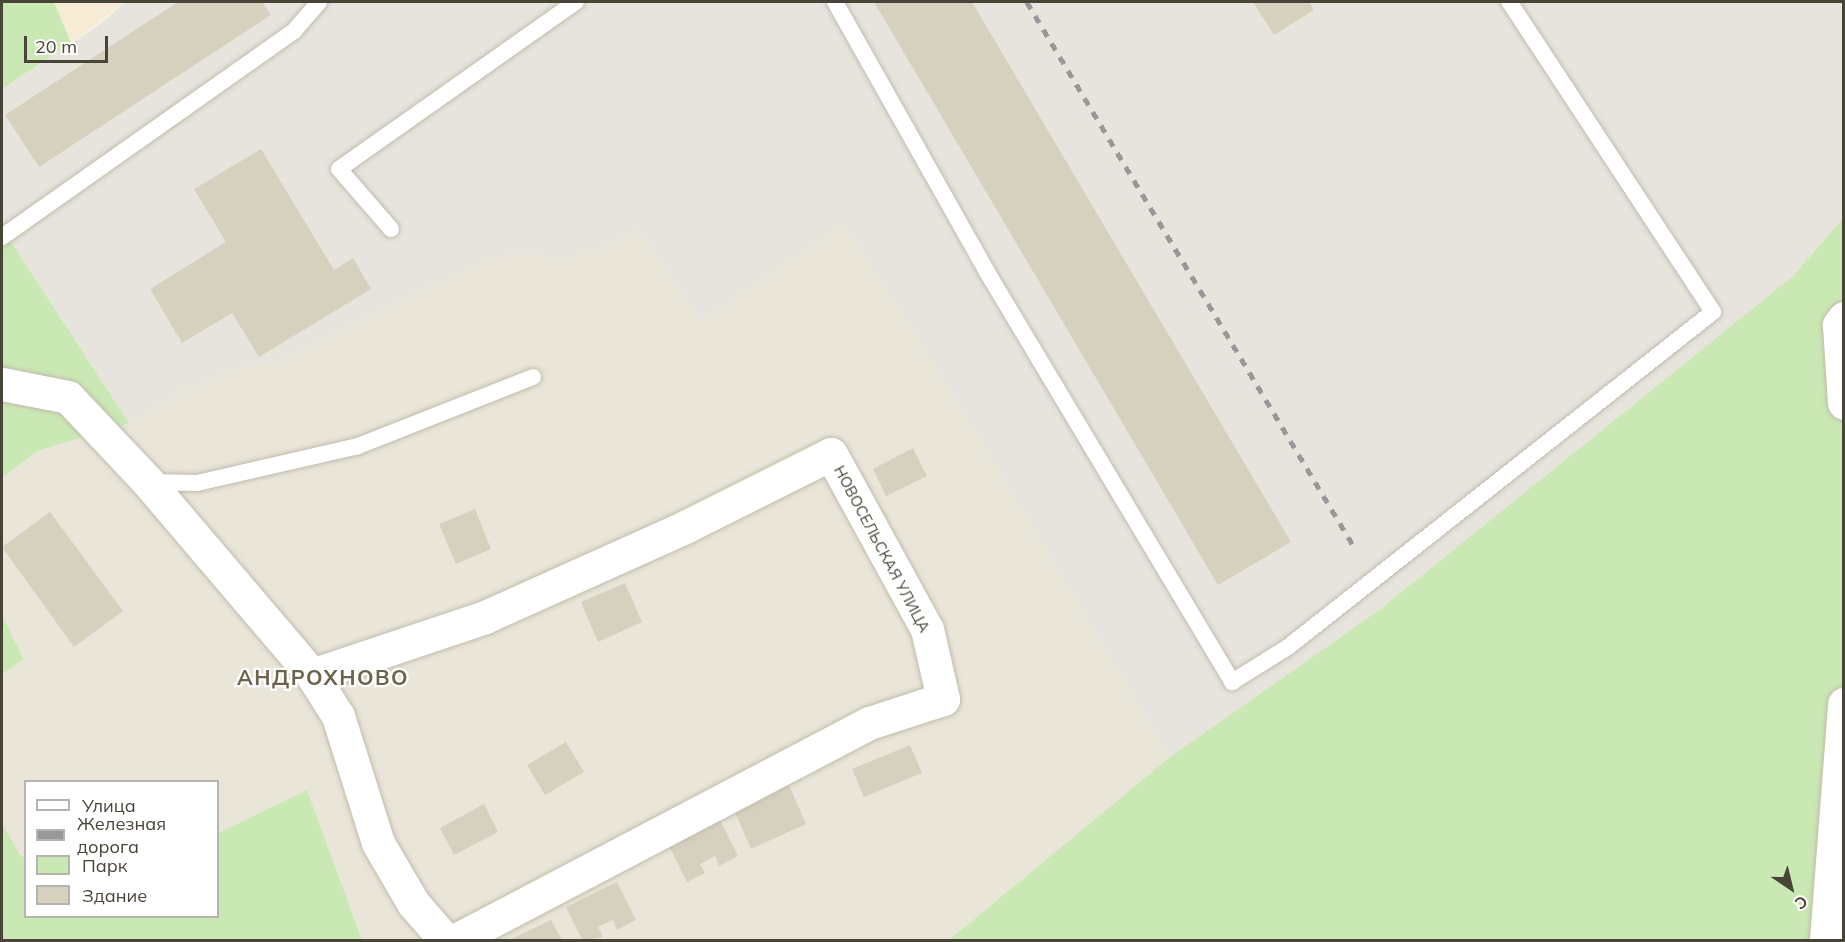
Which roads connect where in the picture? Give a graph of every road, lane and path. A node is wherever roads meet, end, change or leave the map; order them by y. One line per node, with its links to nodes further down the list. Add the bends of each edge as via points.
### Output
1 (319, 2): 6 (lane, via 294,31)
2 (576, 2): 5 (lane, via 339,169)
3 (835, 2): 4 (lane, via 987,272 1232,682 1288,647 1713,312)
4 (1509, 2)
5 (391, 229)
6 (2, 237)
7 (1844, 318): 10 (street, via 1839,325)
8 (533, 376): 11 (lane, via 358,446 197,483)
9 (2, 384): 11 (street, via 68,397)
10 (1844, 403)
11 (148, 482): 12 (street)
12 (312, 675): 14 (street, via 338,716 378,843 413,903); 15 (street, НОВОСЕЛЬСКАЯ УЛИЦА, via 485,617 685,527 831,454 927,629 943,699 869,723)
13 (1844, 704): 16 (street)
14 (445, 940)
15 (456, 940)
16 (1826, 940)

